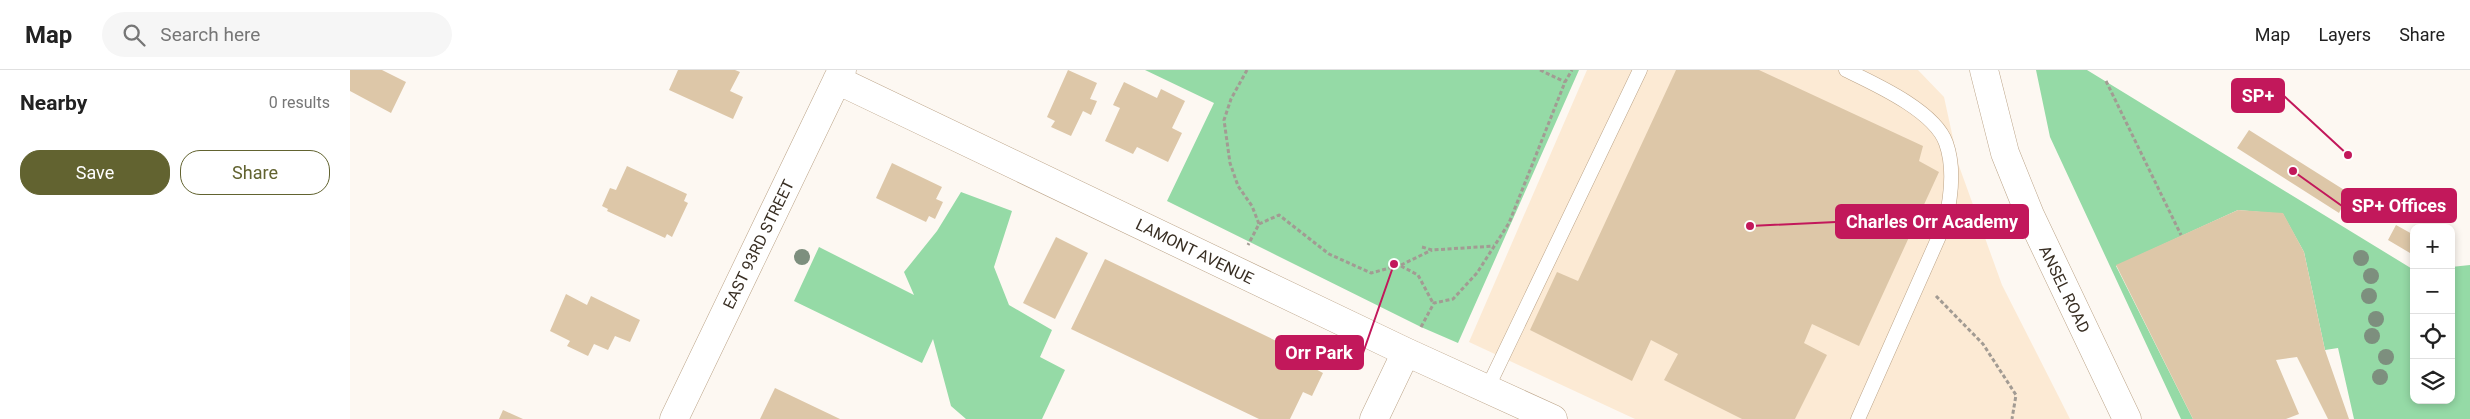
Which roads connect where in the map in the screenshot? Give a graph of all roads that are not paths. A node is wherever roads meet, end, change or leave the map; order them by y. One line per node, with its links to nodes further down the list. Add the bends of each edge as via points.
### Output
1 (1640, 70): 6 (lane)
2 (1846, 70): 10 (lane, via 1880,86 1926,116 1946,142 1951,173 1946,223)
3 (1984, 70): 11 (street, ANSEL ROAD, via 2004,153 2030,216)
4 (840, 75): 5 (street, LAMONT AVENUE); 7 (street, EAST 93RD STREET)
5 (1406, 352): 6 (street, LAMONT AVENUE); 8 (street)
6 (1488, 387): 9 (street, LAMONT AVENUE)
7 (674, 419)
8 (1374, 419)
9 (1553, 419)
10 (1858, 419)
11 (2127, 419)

